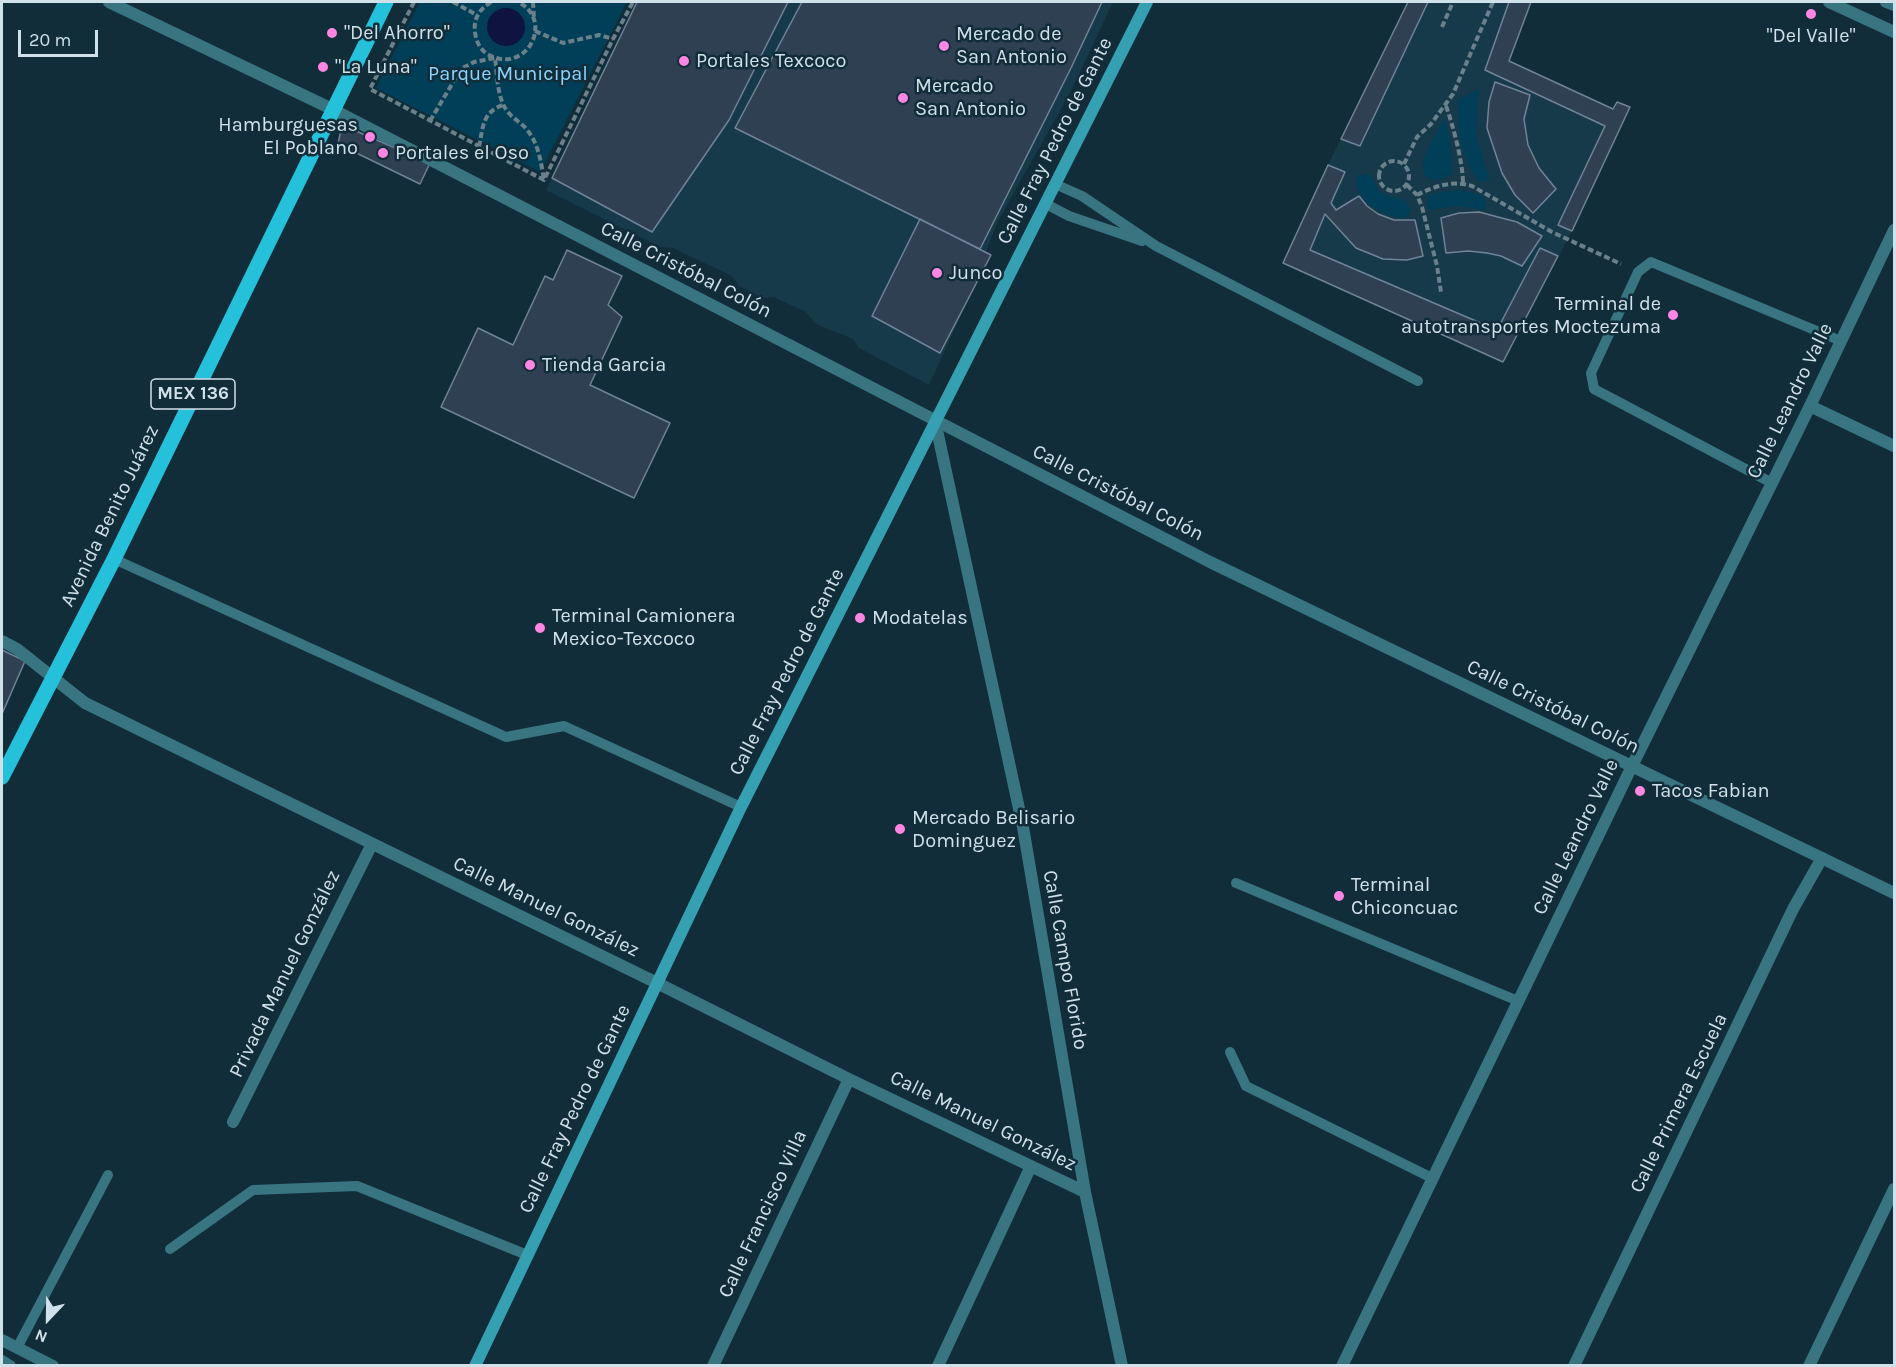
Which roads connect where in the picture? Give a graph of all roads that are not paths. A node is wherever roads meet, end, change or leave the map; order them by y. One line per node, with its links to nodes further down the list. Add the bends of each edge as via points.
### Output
1 (109, 2): 8 (street, Calle Cristóbal Colón)
2 (386, 2): 8 (main road, MEX 136)
3 (1147, 2): 9 (main road, Calle Fray Pedro de Gante)
4 (1829, 2): 7 (street)
5 (1886, 2): 6 (street)
6 (1894, 5)
7 (1894, 32)
8 (332, 109): 16 (street, Calle Cristóbal Colón); 19 (main road, Avenida Benito Juárez / MEX 136)
9 (1055, 184): 10 (main road, Calle Fray Pedro de Gante); 12 (lane, via 1082,196)
10 (1046, 204): 12 (lane); 16 (main road, Calle Fray Pedro de Gante)
11 (1894, 230): 13 (street, Calle Leandro Valle)
12 (1156, 246): 14 (lane)
13 (1841, 341): 15 (street, Calle Leandro Valle); 18 (lane, via 1651,262 1638,272 1590,373 1594,389)
14 (1418, 381)
15 (1810, 406): 17 (street); 18 (street, Calle Leandro Valle)
16 (935, 421): 22 (street, Calle Cristóbal Colón, via 1210,562); 24 (main road, Calle Fray Pedro de Gante); 38 (street, Calle Campo Florido, via 1023,827)
17 (1894, 446)
18 (1772, 483): 22 (street, Calle Leandro Valle)
19 (114, 559): 21 (main road, Avenida Benito Juárez / MEX 136); 24 (lane, via 506,737 564,726)
20 (2, 641): 21 (street, Calle Manuel González)
21 (52, 679): 23 (main road, Avenida Benito Juárez / MEX 136); 25 (street, Calle Manuel González, via 85,703)
22 (1632, 766): 26 (street, Calle Cristóbal Colón); 30 (street, Calle Leandro Valle)
23 (2, 777)
24 (741, 807): 29 (main road, Calle Fray Pedro de Gante)
25 (372, 844): 29 (street, Calle Manuel González); 33 (street, Privada Manuel González)
26 (1822, 858): 28 (street, Calle Cristóbal Colón); 51 (street, Calle Primera Escuela, via 1793,909)
27 (1236, 883): 30 (lane)
28 (1894, 893)
29 (657, 983): 32 (street, Calle Manuel González); 40 (main road, Calle Fray Pedro de Gante)
30 (1518, 1001): 36 (street, Calle Leandro Valle)
31 (1230, 1052): 36 (lane, via 1246,1086)
32 (849, 1079): 34 (street, Calle Manuel González); 47 (street, Calle Francisco Villa)
33 (233, 1122)
34 (1031, 1166): 38 (street, Calle Manuel González); 48 (street)
35 (108, 1175): 42 (lane)
36 (1432, 1178): 50 (street, Calle Leandro Valle)
37 (1894, 1189): 52 (street)
38 (1085, 1192): 49 (street, Calle Campo Florido)
39 (170, 1249): 40 (lane, via 253,1190 357,1186)
40 (527, 1255): 46 (main road, Calle Fray Pedro de Gante)
41 (2, 1340): 42 (street)
42 (16, 1348): 45 (street)
43 (2, 1361): 44 (street)
44 (10, 1365)
45 (53, 1365)
46 (475, 1365)
47 (713, 1365)
48 (938, 1365)
49 (1122, 1365)
50 (1342, 1365)
51 (1574, 1365)
52 (1809, 1365)

